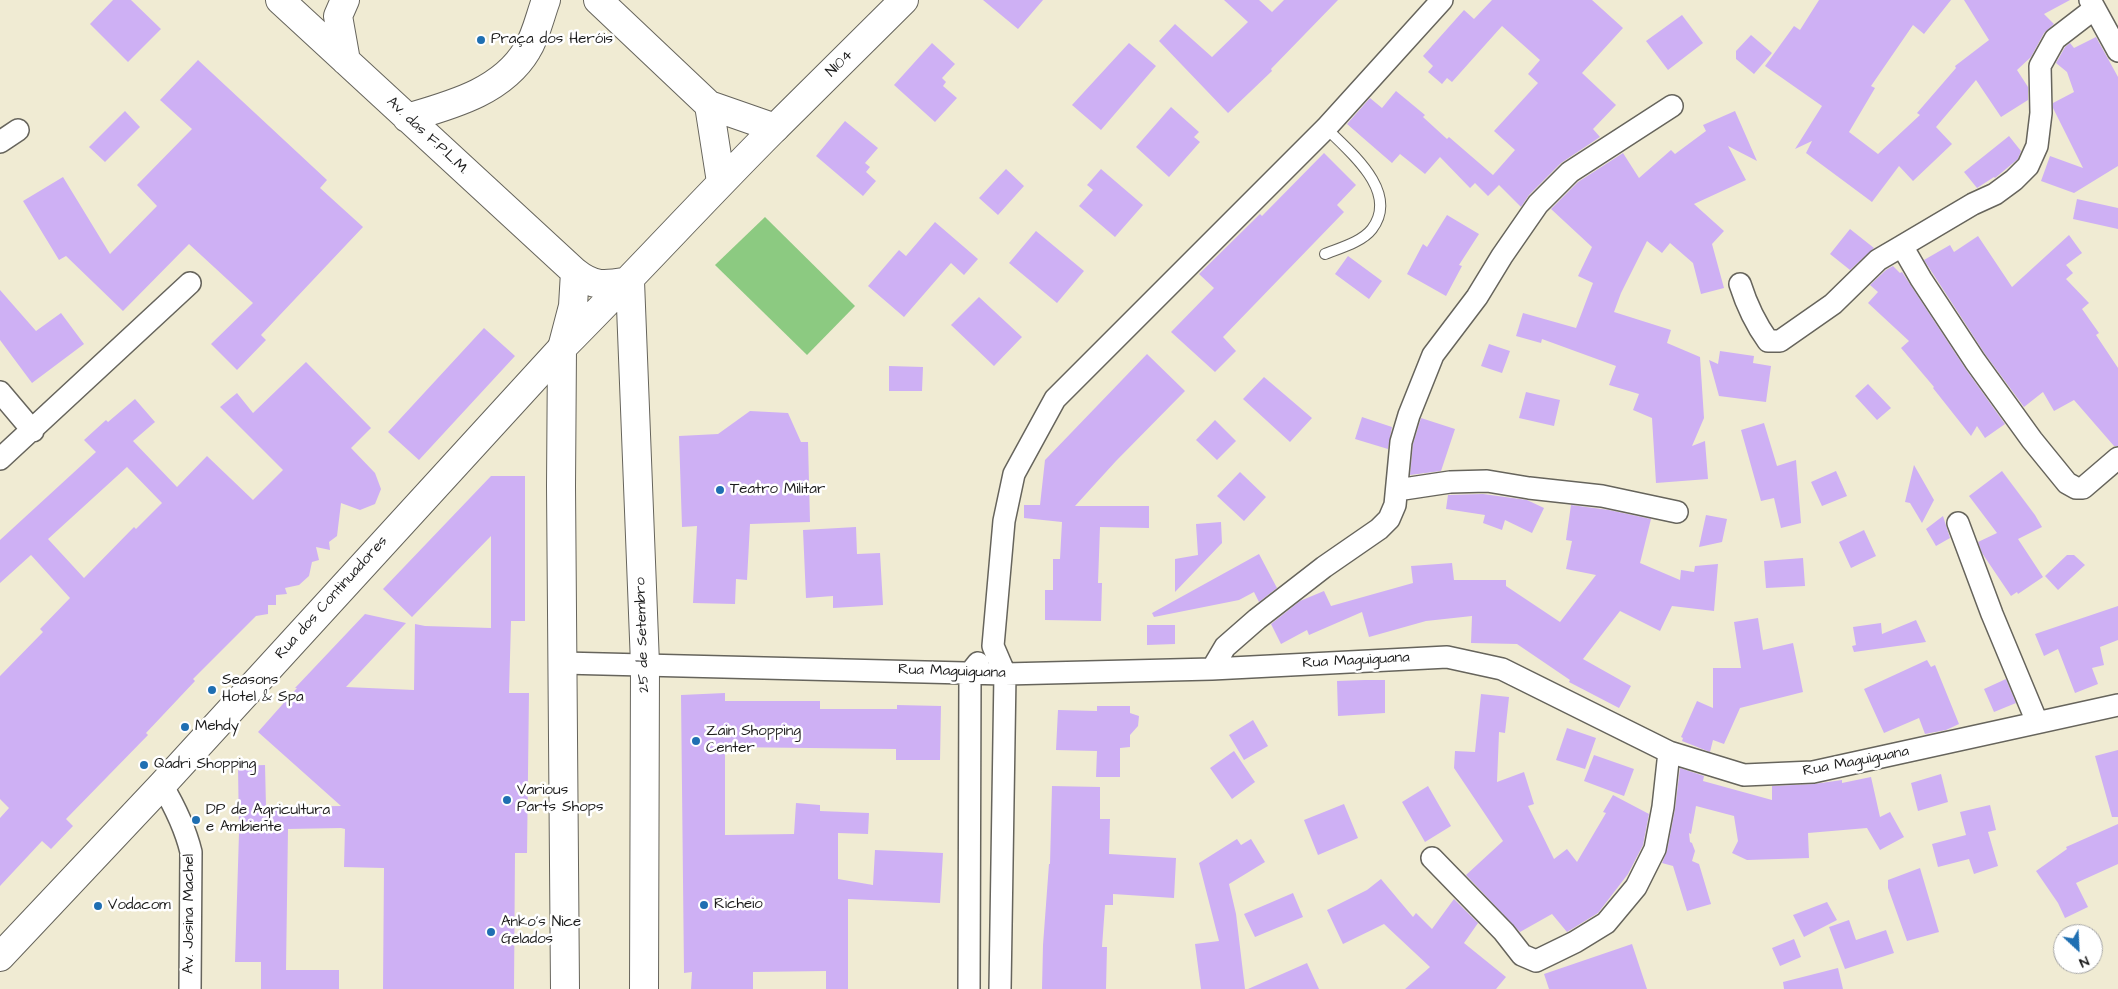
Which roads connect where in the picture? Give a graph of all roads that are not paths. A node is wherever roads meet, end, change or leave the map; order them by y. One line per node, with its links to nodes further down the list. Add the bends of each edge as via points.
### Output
1 (280, 0): 9 (main road, Av. das F.P.L.M.)
2 (345, 0): 9 (main road, via 338,16)
3 (546, 0): 12 (main road, via 528,50 500,81 450,105)
4 (598, 0): 10 (main road)
5 (904, 0): 13 (main road, N104 / N104)
6 (1442, 0): 14 (street)
7 (2092, 4): 8 (street); 18 (street, via 2055,39 2040,66 2041,114 2037,146 2028,166 1995,194)
8 (2118, 51)
9 (346, 61): 12 (main road, Av. das F.P.L.M.)
10 (709, 105): 13 (main road); 17 (main road)
11 (1672, 106): 29 (street, via 1570,172 1538,204 1477,297 1433,355 1401,442)
12 (407, 118): 20 (main road, Av. das F.P.L.M.)
13 (775, 128): 17 (main road, N104)
14 (1326, 128): 19 (lane, via 1369,173 1378,190 1382,209 1372,229 1356,241); 32 (street, via 1055,399 1014,474 1004,521)
15 (18, 130): 16 (street)
16 (0, 142)
17 (721, 182): 21 (main road, N104)
18 (1902, 246): 23 (street, via 1878,260 1833,304 1780,341 1768,341 1754,322); 27 (street, via 1975,361 2067,483 2084,488)
19 (1325, 254)
20 (575, 272): 21 (main road, Av. das F.P.L.M., via 598,285); 24 (main road, via 573,306)
21 (630, 280): 24 (main road, N104); 34 (main road, 25 de Setembro)
22 (190, 283): 26 (street)
23 (1740, 284)
24 (562, 348): 33 (main road); 41 (main road, Rua dos Continuadores)
25 (0, 392): 26 (street)
26 (33, 431): 28 (street)
27 (2118, 458)
28 (0, 459)
29 (1397, 490): 30 (street, via 1450,482 1487,481 1602,496); 35 (street, via 1396,505 1379,529 1257,619 1225,647)
30 (1677, 512)
31 (1958, 523): 39 (street)
32 (993, 646): 36 (street); 37 (street)
33 (563, 663): 34 (street, Rua Maguiguana); 45 (main road)
34 (645, 664): 36 (street, Rua Maguiguana); 46 (main road, 25 de Setembro)
35 (1212, 669): 37 (street, Rua Maguiguana); 40 (street, Rua Maguiguana, via 1447,657 1502,669)
36 (970, 672): 37 (street, Rua Maguiguana); 47 (street)
37 (1005, 674): 48 (street)
38 (2118, 705): 39 (street, Rua Maguiguana)
39 (2037, 722): 40 (street, Rua Maguiguana, via 1813,772 1744,775)
40 (1669, 752): 42 (street, via 1655,850 1636,887 1606,923 1536,961 1522,955)
41 (162, 785): 43 (main road, Rua dos Continuadores); 44 (street, Av. Josina Machel, via 186,830 191,852)
42 (1432, 858)
43 (0, 957)
44 (190, 989)
45 (565, 989)
46 (644, 989)
47 (969, 989)
48 (1000, 989)

